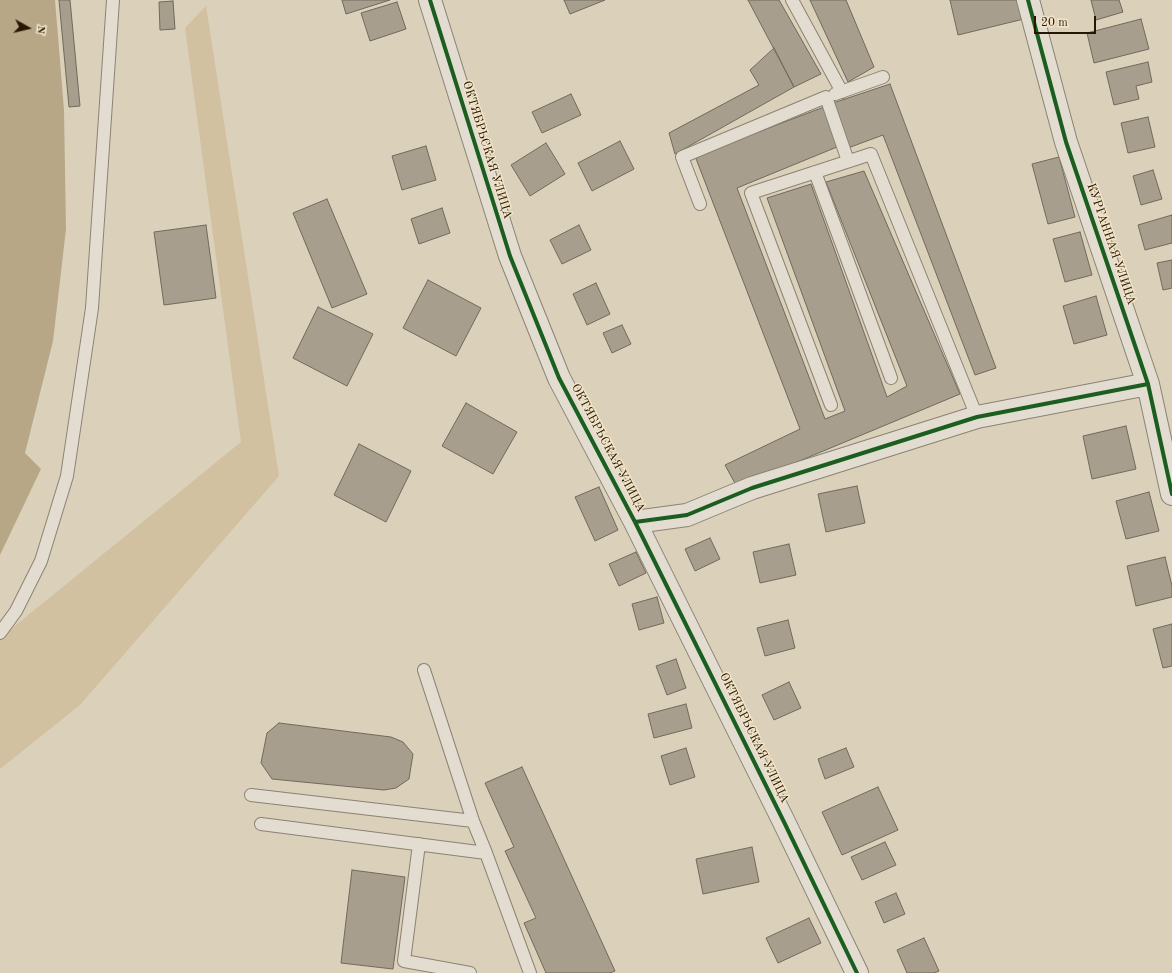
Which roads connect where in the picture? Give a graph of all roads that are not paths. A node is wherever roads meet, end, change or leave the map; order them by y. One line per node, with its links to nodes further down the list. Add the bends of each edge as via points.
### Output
1 (113, 0): 17 (lane, via 92,308 67,476 41,561 16,611)
2 (430, 0): 16 (street, ОКТЯБРЬСКАЯ УЛИЦА, via 510,256 559,378)
3 (792, 0): 6 (lane)
4 (1028, 0): 12 (street, КУРГАННАЯ УЛИЦА, via 1066,142)
5 (883, 77): 6 (lane)
6 (842, 92): 7 (lane)
7 (826, 97): 8 (lane); 10 (lane, via 682,157)
8 (848, 161): 9 (lane); 14 (lane, via 871,154)
9 (815, 172): 11 (lane); 13 (lane, via 752,193)
10 (700, 204)
11 (891, 378)
12 (1148, 384): 14 (street); 15 (street, КУРГАННАЯ УЛИЦА)
13 (831, 405)
14 (977, 417): 16 (street, via 752,488 687,515)
15 (1172, 494)
16 (635, 522): 26 (street, ОКТЯБРЬСКАЯ УЛИЦА, via 788,828)
17 (0, 633)
18 (424, 670): 20 (lane)
19 (251, 795): 20 (lane)
20 (473, 822): 23 (lane)
21 (261, 824): 22 (lane)
22 (419, 844): 23 (lane); 24 (lane, via 404,961)
23 (486, 853): 25 (lane)
24 (470, 973)
25 (530, 973)
26 (857, 973)

